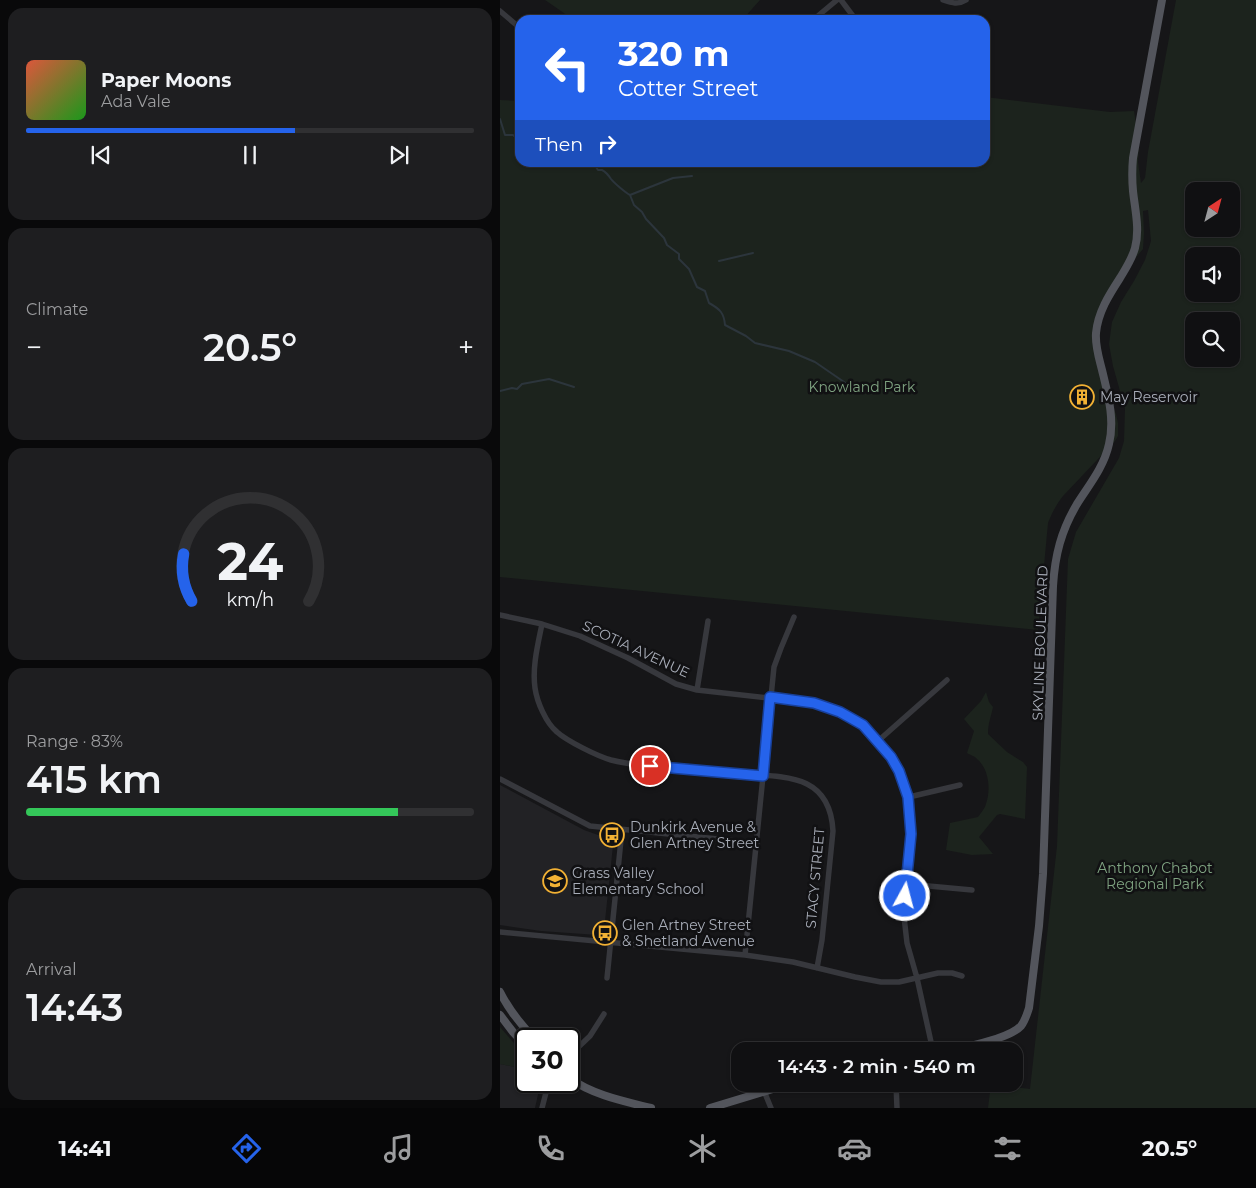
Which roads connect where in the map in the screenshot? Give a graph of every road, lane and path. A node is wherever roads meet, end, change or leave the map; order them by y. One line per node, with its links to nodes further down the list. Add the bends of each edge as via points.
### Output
1 (839, 0): 6 (street); 7 (street)
2 (944, 0): 3 (street, via 952,3)
3 (966, 0)
4 (1162, 0): 38 (main road, SKYLINE BOULEVARD, via 1133,158 1138,229 1136,244 1132,258 1105,301 1096,333 1111,408 1111,432 1106,456 1065,526 1055,560 1042,900 1027,1014 1021,1026 1008,1035)
5 (500, 11): 8 (street)
6 (820, 15)
7 (852, 15)
8 (515, 24)
9 (500, 615): 12 (street, SCOTIA AVENUE)
10 (794, 618): 15 (street, via 774,667)
11 (708, 621): 14 (street)
12 (542, 624): 14 (street, SCOTIA AVENUE, via 580,636 676,684); 17 (street, STACY STREET, via 535,687 541,710 556,731 581,748 610,760)
13 (947, 680): 16 (street)
14 (697, 690): 15 (street, SCOTIA AVENUE)
15 (770, 697): 16 (street, SCOTIA AVENUE, via 814,703 840,712 863,725); 17 (street)
16 (878, 742): 20 (street, SCOTIA AVENUE, via 899,771)
17 (763, 776): 22 (street); 28 (street, STACY STREET, via 807,784 825,800 830,811 833,831)
18 (500, 779): 21 (street, via 590,826)
19 (960, 785): 20 (street)
20 (908, 797): 23 (street, SCOTIA AVENUE, via 911,834)
21 (622, 830): 22 (street); 26 (street)
22 (757, 843): 27 (street)
23 (907, 884): 24 (street); 31 (street, SCOTIA AVENUE, via 903,908 907,943)
24 (972, 890)
25 (500, 932): 26 (street)
26 (611, 943): 27 (street); 30 (street)
27 (744, 955): 28 (street)
28 (817, 968): 31 (street, via 881,982)
29 (962, 976): 31 (street, via 938,973)
30 (607, 978)
31 (917, 978): 37 (street, SCOTIA AVENUE)
32 (501, 998): 35 (main road)
33 (604, 1014): 39 (street)
34 (500, 1015): 36 (main road)
35 (525, 1028)
36 (515, 1034)
37 (931, 1042)
38 (983, 1042)
39 (580, 1046)
40 (580, 1085): 46 (main road, via 611,1098)
41 (761, 1092): 47 (main road)
42 (764, 1092): 48 (street)
43 (896, 1092): 49 (street)
44 (546, 1093): 45 (street)
45 (542, 1108)
46 (651, 1108)
47 (710, 1108)
48 (771, 1108)
49 (897, 1108)

